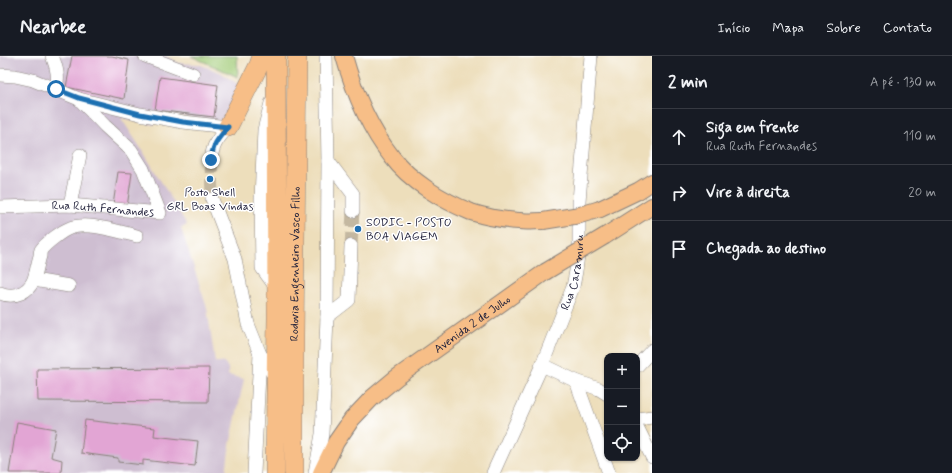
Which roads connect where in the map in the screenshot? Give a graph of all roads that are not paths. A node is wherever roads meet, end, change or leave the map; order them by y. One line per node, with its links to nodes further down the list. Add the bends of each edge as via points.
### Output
1 (52, 56): 11 (street, via 58,76)
2 (145, 56): 10 (street)
3 (262, 56): 13 (highway)
4 (276, 56): 33 (highway, Rodovia Engenheiro Vasco Filho)
5 (297, 56): 42 (highway, Rodovia Engenheiro Vasco Filho)
6 (326, 56): 16 (street)
7 (344, 56): 17 (main road, bridge, via 366,115 392,158 406,174 429,190 472,212 495,218 543,222 600,209)
8 (590, 56): 32 (street, Rua Caramuru, via 576,271 573,287)
9 (0, 74): 11 (street, Rua Ruth Fernandes, via 33,80)
10 (193, 74)
11 (56, 89): 12 (street, Rua Ruth Fernandes)
12 (79, 98): 13 (street, Rua Ruth Fernandes, via 140,114); 19 (street, Rua Ruth Fernandes, via 131,150 143,169 160,213)
13 (228, 127): 15 (street, via 216,141)
14 (80, 155): 19 (street)
15 (211, 160)
16 (328, 161): 22 (street, via 353,194); 28 (street)
17 (652, 182)
18 (212, 199): 30 (street, via 235,259 248,324)
19 (70, 205): 21 (street, Rua Ruth Fernandes)
20 (652, 206): 44 (main road, Avenida 2 de Julho, bridge, via 545,272 372,398 352,418 336,442)
21 (0, 207)
22 (353, 211)
23 (137, 236): 25 (street, via 85,225 71,227 41,250)
24 (352, 246): 28 (street, via 350,300)
25 (34, 280): 26 (street); 27 (street, via 29,288 19,294 7,296)
26 (69, 286)
27 (0, 293)
28 (327, 317): 43 (street, via 322,434)
29 (652, 350): 31 (street)
30 (260, 354): 33 (street); 40 (street)
31 (640, 363)
32 (542, 365): 34 (street); 45 (street, Rua Caramuru)
33 (276, 379): 41 (highway, Rodovia Engenheiro Vasco Filho)
34 (576, 381): 35 (street); 46 (street)
35 (604, 392)
36 (652, 417): 37 (street)
37 (640, 419)
38 (640, 433): 39 (street)
39 (652, 458)
40 (254, 473)
41 (275, 473)
42 (294, 473)
43 (315, 473)
44 (322, 473)
45 (493, 473)
46 (609, 473)

